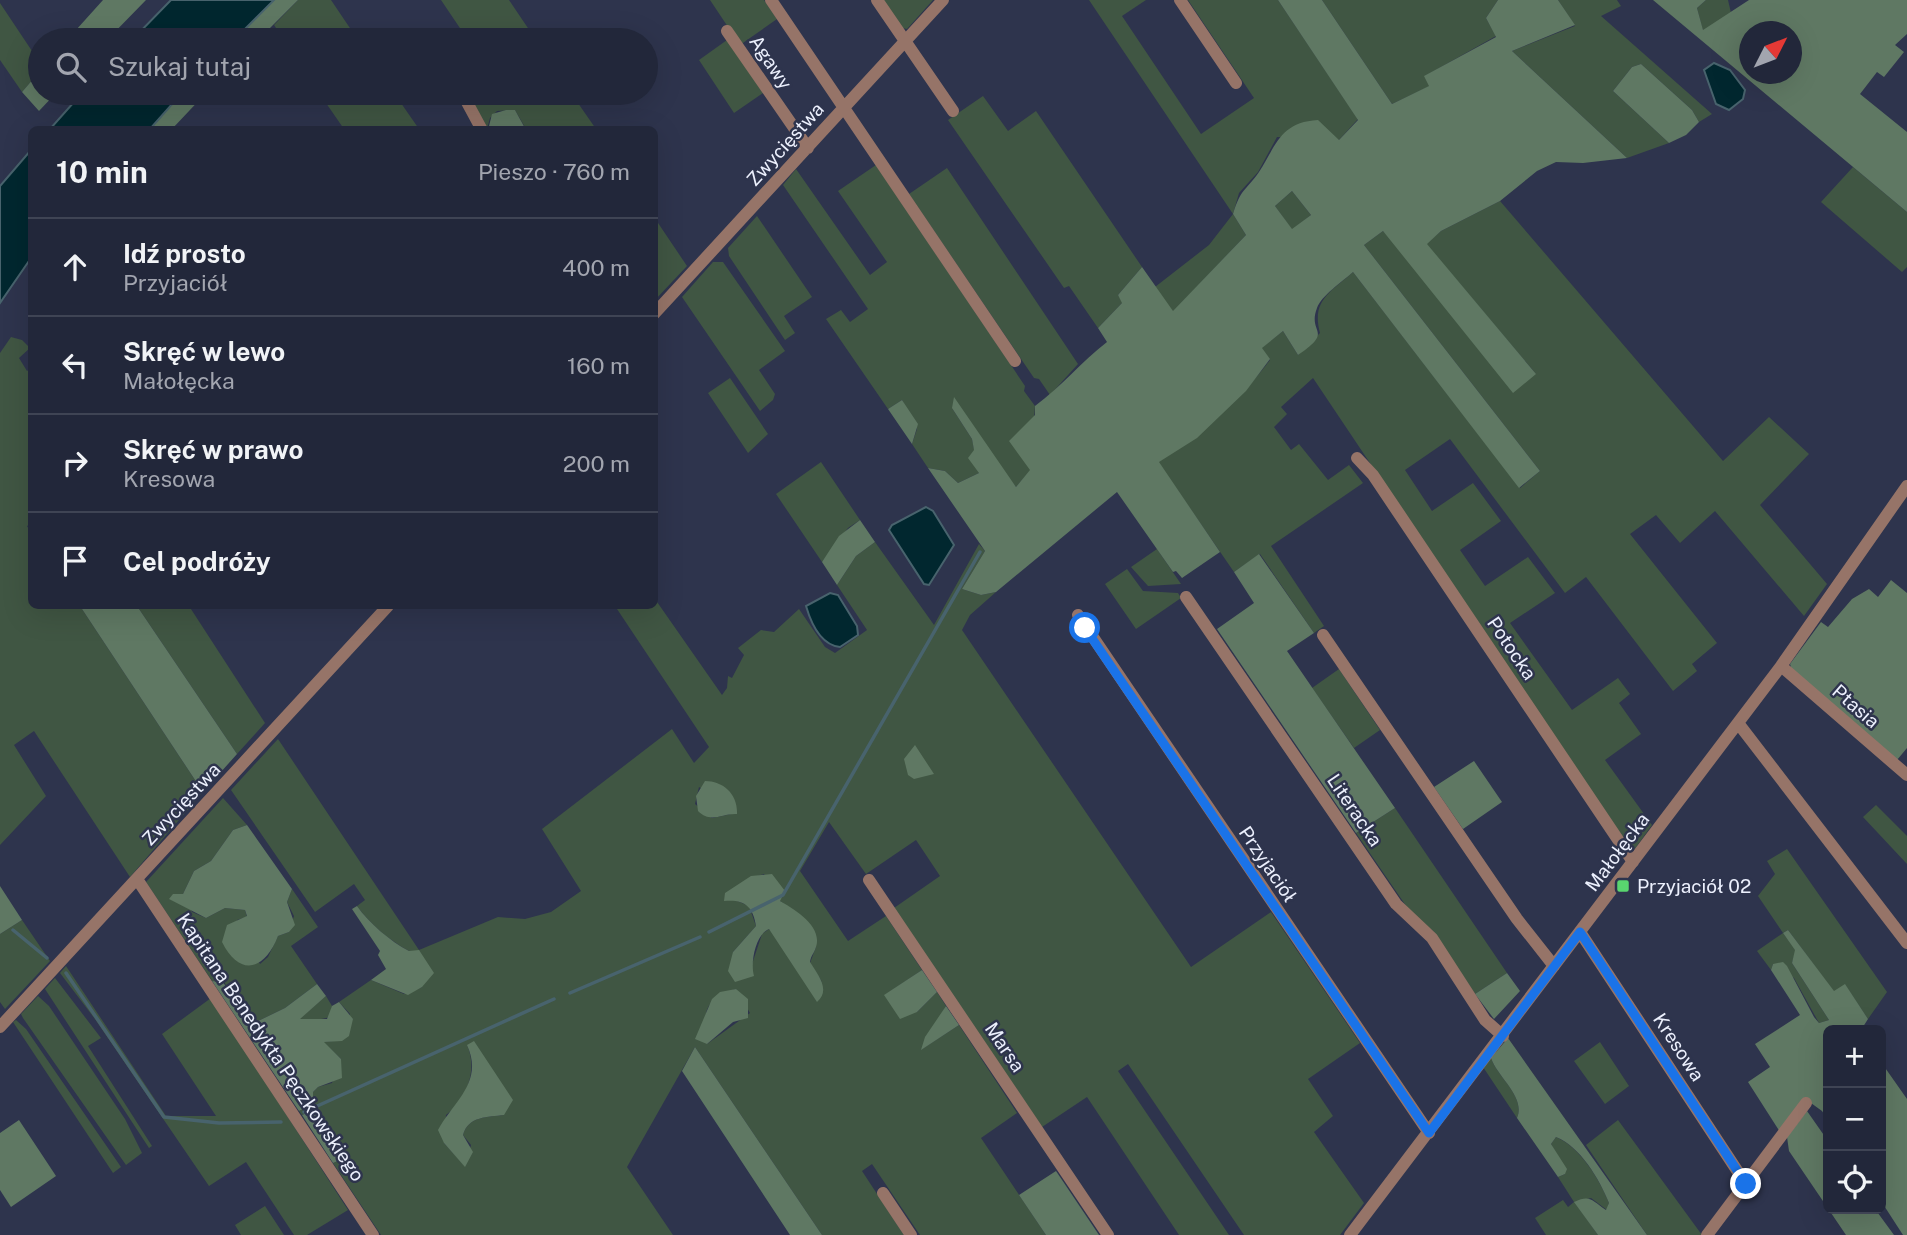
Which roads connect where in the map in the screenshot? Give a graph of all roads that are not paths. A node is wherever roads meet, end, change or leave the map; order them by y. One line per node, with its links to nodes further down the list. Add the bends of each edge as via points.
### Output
1 (771, 0): 9 (street)
2 (877, 0): 6 (street)
3 (943, 0): 6 (street, Zwycięstwa)
4 (1180, 0): 7 (street)
5 (727, 32): 12 (street, Agawy)
6 (905, 42): 9 (street, Zwycięstwa); 10 (street)
7 (1236, 83)
8 (469, 105): 11 (street)
9 (844, 107): 12 (street, Zwycięstwa); 14 (street)
10 (953, 111)
11 (480, 126)
12 (808, 148): 13 (street, Zwycięstwa)
13 (658, 310)
14 (1015, 361)
15 (1357, 458): 24 (street, Potocka, via 1373,475)
16 (1907, 486): 21 (street, Małołęcka)
17 (1186, 597): 31 (street, Literacka, via 1396,904 1432,938 1485,1020)
18 (385, 609): 25 (street, Zwycięstwa)
19 (1078, 615): 33 (street, Przyjaciół)
20 (1323, 635): 29 (street)
21 (1781, 666): 22 (street, Małołęcka); 23 (street, Ptasia)
22 (1738, 723): 24 (street, Małołęcka); 28 (street)
23 (1907, 775)
24 (1633, 862): 27 (street, Małołęcka)
25 (137, 879): 30 (street, Zwycięstwa); 36 (street, Kapitana Benedykta Pęczkowskiego)
26 (870, 880): 38 (street, Marsa)
27 (1580, 932): 29 (street, Małołęcka); 34 (street, Kresowa)
28 (1907, 943)
29 (1554, 967): 31 (street, Małołęcka)
30 (0, 1027)
31 (1503, 1036): 33 (street, Małołęcka)
32 (1806, 1103): 34 (street)
33 (1429, 1133): 39 (street, Małołęcka)
34 (1746, 1184): 40 (street)
35 (883, 1193): 37 (street)
36 (373, 1235)
37 (911, 1235)
38 (1108, 1235)
39 (1350, 1235)
40 (1707, 1235)

